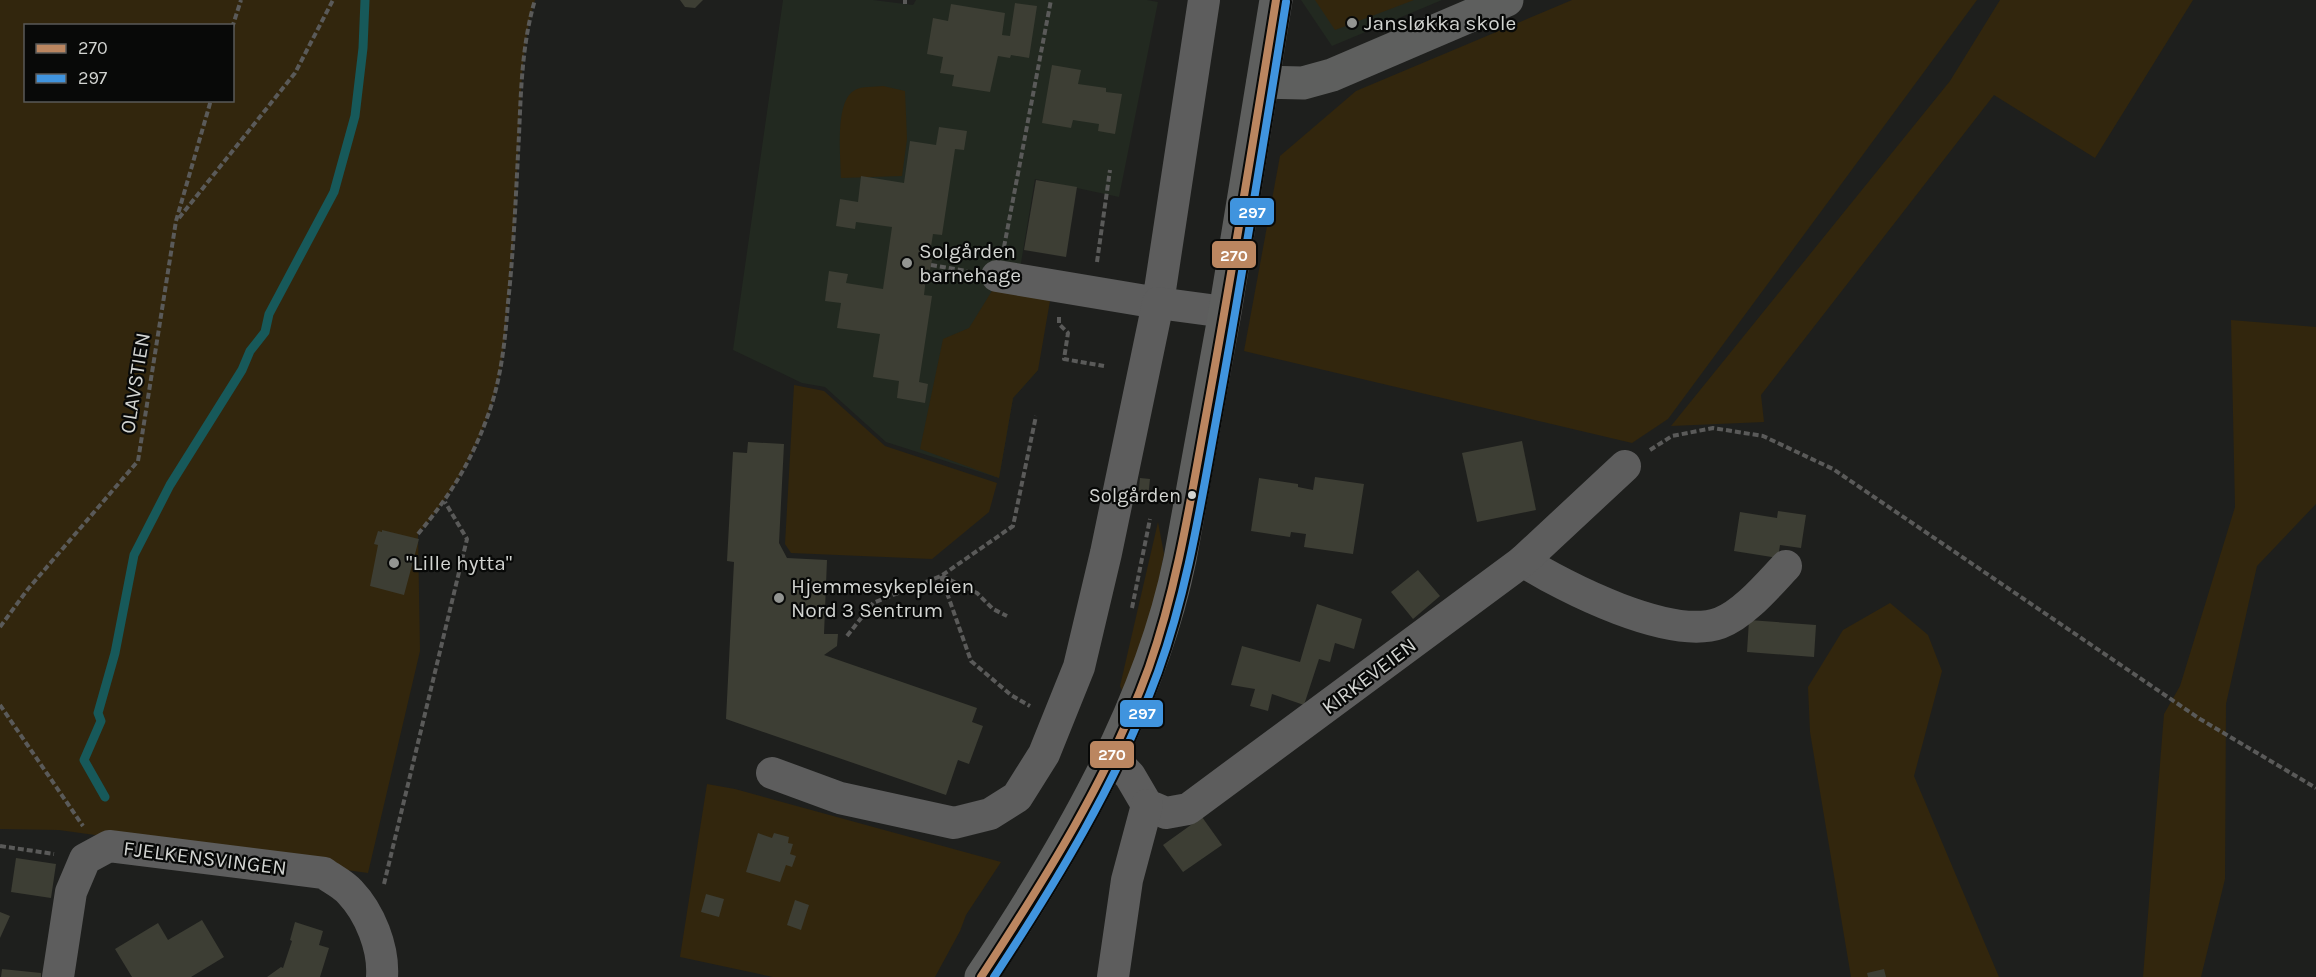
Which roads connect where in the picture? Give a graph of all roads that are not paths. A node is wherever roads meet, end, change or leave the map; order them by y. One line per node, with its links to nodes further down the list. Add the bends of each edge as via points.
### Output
1 (1276, 0): 4 (main road)
2 (1507, 0): 4 (main road, via 1332,75 1303,82)
3 (1199, 1): 6 (street)
4 (1263, 82): 7 (main road)
5 (997, 276): 6 (street)
6 (1158, 303): 7 (street); 12 (street, via 1079,667 1044,754 1017,796 990,814 954,823 840,798)
7 (1225, 312): 11 (main road, via 1176,577 1147,672)
8 (1624, 466): 9 (street, KIRKEVEIEN)
9 (1523, 561): 10 (street, via 1549,578 1606,604 1671,623 1707,626 1721,623 1740,610); 13 (street, KIRKEVEIEN, via 1188,809 1166,813)
10 (1786, 566)
11 (1110, 755): 13 (street, via 1130,776); 16 (main road, via 1054,861)
12 (772, 773)
13 (1147, 805): 17 (street, via 1127,880)
14 (58, 977): 15 (street, FJELKENSVINGEN, via 70,892 97,852 324,873 350,891 368,917 383,963)
15 (382, 977)
16 (981, 977)
17 (1113, 977)

